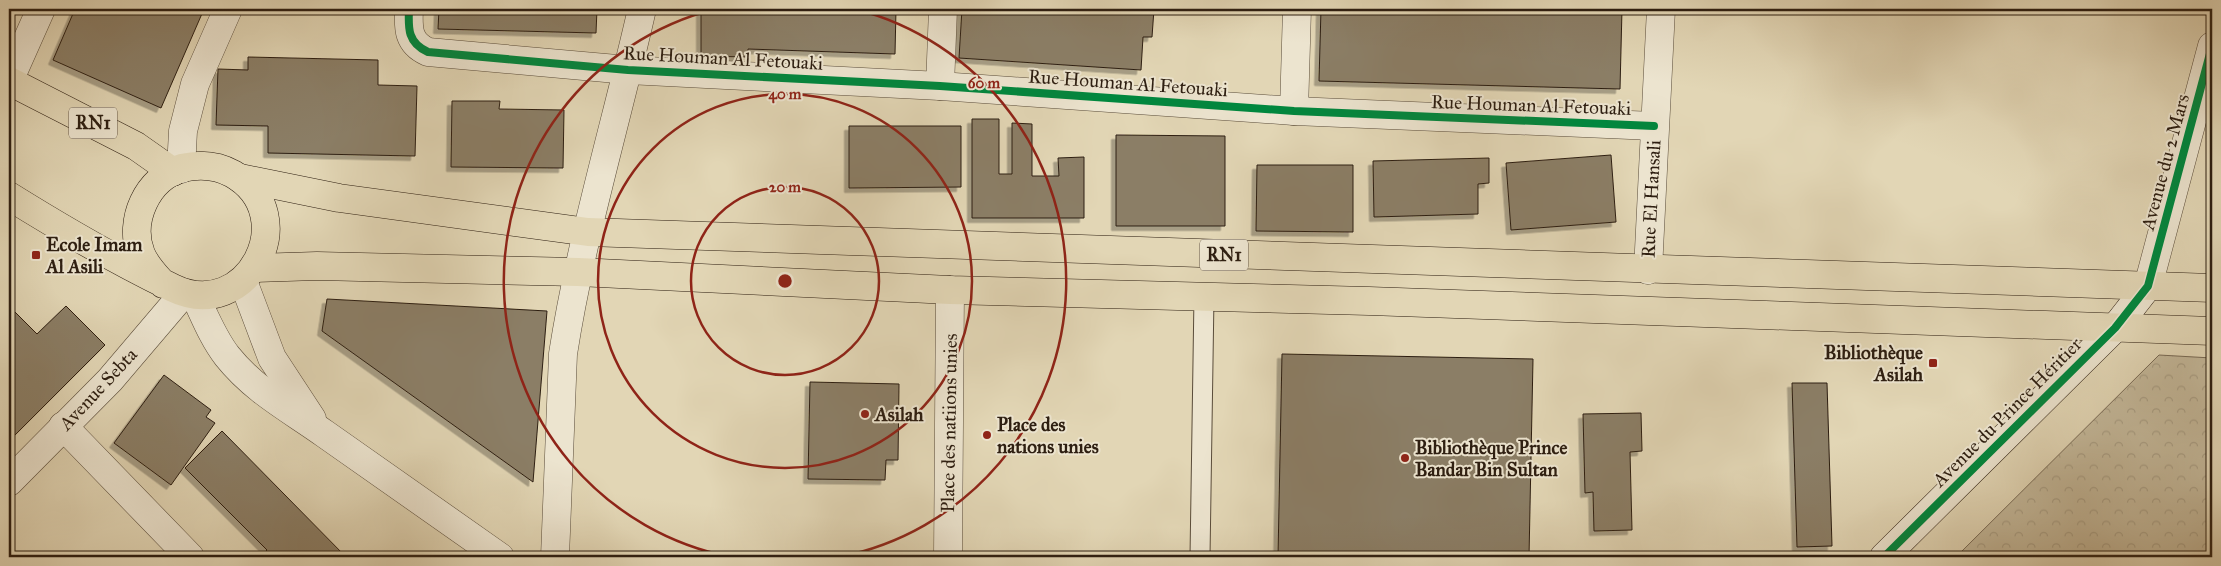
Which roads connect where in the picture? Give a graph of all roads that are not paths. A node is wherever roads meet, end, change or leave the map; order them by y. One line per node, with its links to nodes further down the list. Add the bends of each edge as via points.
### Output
1 (41, 9): 10 (street)
2 (228, 9): 14 (street, via 195,84)
3 (642, 9): 9 (street)
4 (943, 9): 11 (street)
5 (1297, 9): 12 (street)
6 (1661, 9): 13 (street, Rue El Hansali)
7 (409, 16): 9 (street, Rue Houman Al Fetouaki, via 411,38 416,46 428,52)
8 (2212, 46): 21 (street, Avenue du 2 Mars)
9 (628, 70): 11 (street, Rue Houman Al Fetouaki); 17 (street)
10 (9, 81): 14 (main road, RN1)
11 (940, 86): 12 (street, Rue Houman Al Fetouaki)
12 (1294, 111): 13 (street, Rue Houman Al Fetouaki)
13 (1654, 126): 18 (street, Rue El Hansali)
14 (177, 170): 15 (main road, RN1, via 212,166); 24 (main road, via 158,183 145,198 138,215 137,234 140,253 149,270)
15 (240, 178): 17 (main road, RN1, via 339,198); 20 (main road, RN1, via 261,204 266,220 262,253)
16 (9, 196): 24 (main road, via 69,233)
17 (588, 232): 18 (main road, RN1); 19 (street)
18 (1648, 270): 21 (main road, RN1)
19 (578, 272): 20 (main road, RN1, via 326,266); 23 (main road, RN1); 33 (street, via 563,354)
20 (249, 274): 24 (main road, RN1, via 228,290 212,295); 29 (street, via 272,358)
21 (2148, 286): 22 (main road, RN1); 26 (street, Avenue du Prince Héritier)
22 (2212, 288)
23 (950, 290): 25 (main road, RN1); 34 (street, Place des natiions unies)
24 (181, 291): 28 (street, Avenue Sebta, via 110,380); 29 (street, via 228,356 252,382)
25 (1204, 296): 26 (main road, RN1); 35 (lane)
26 (2114, 328): 27 (main road, RN1); 36 (street, Avenue du Prince Héritier)
27 (2212, 331)
28 (63, 426): 30 (street, Avenue Sebta); 31 (street)
29 (318, 429): 32 (street)
30 (9, 482)
31 (190, 557)
32 (500, 557)
33 (555, 557)
34 (948, 557)
35 (1200, 557)
36 (1884, 557)

